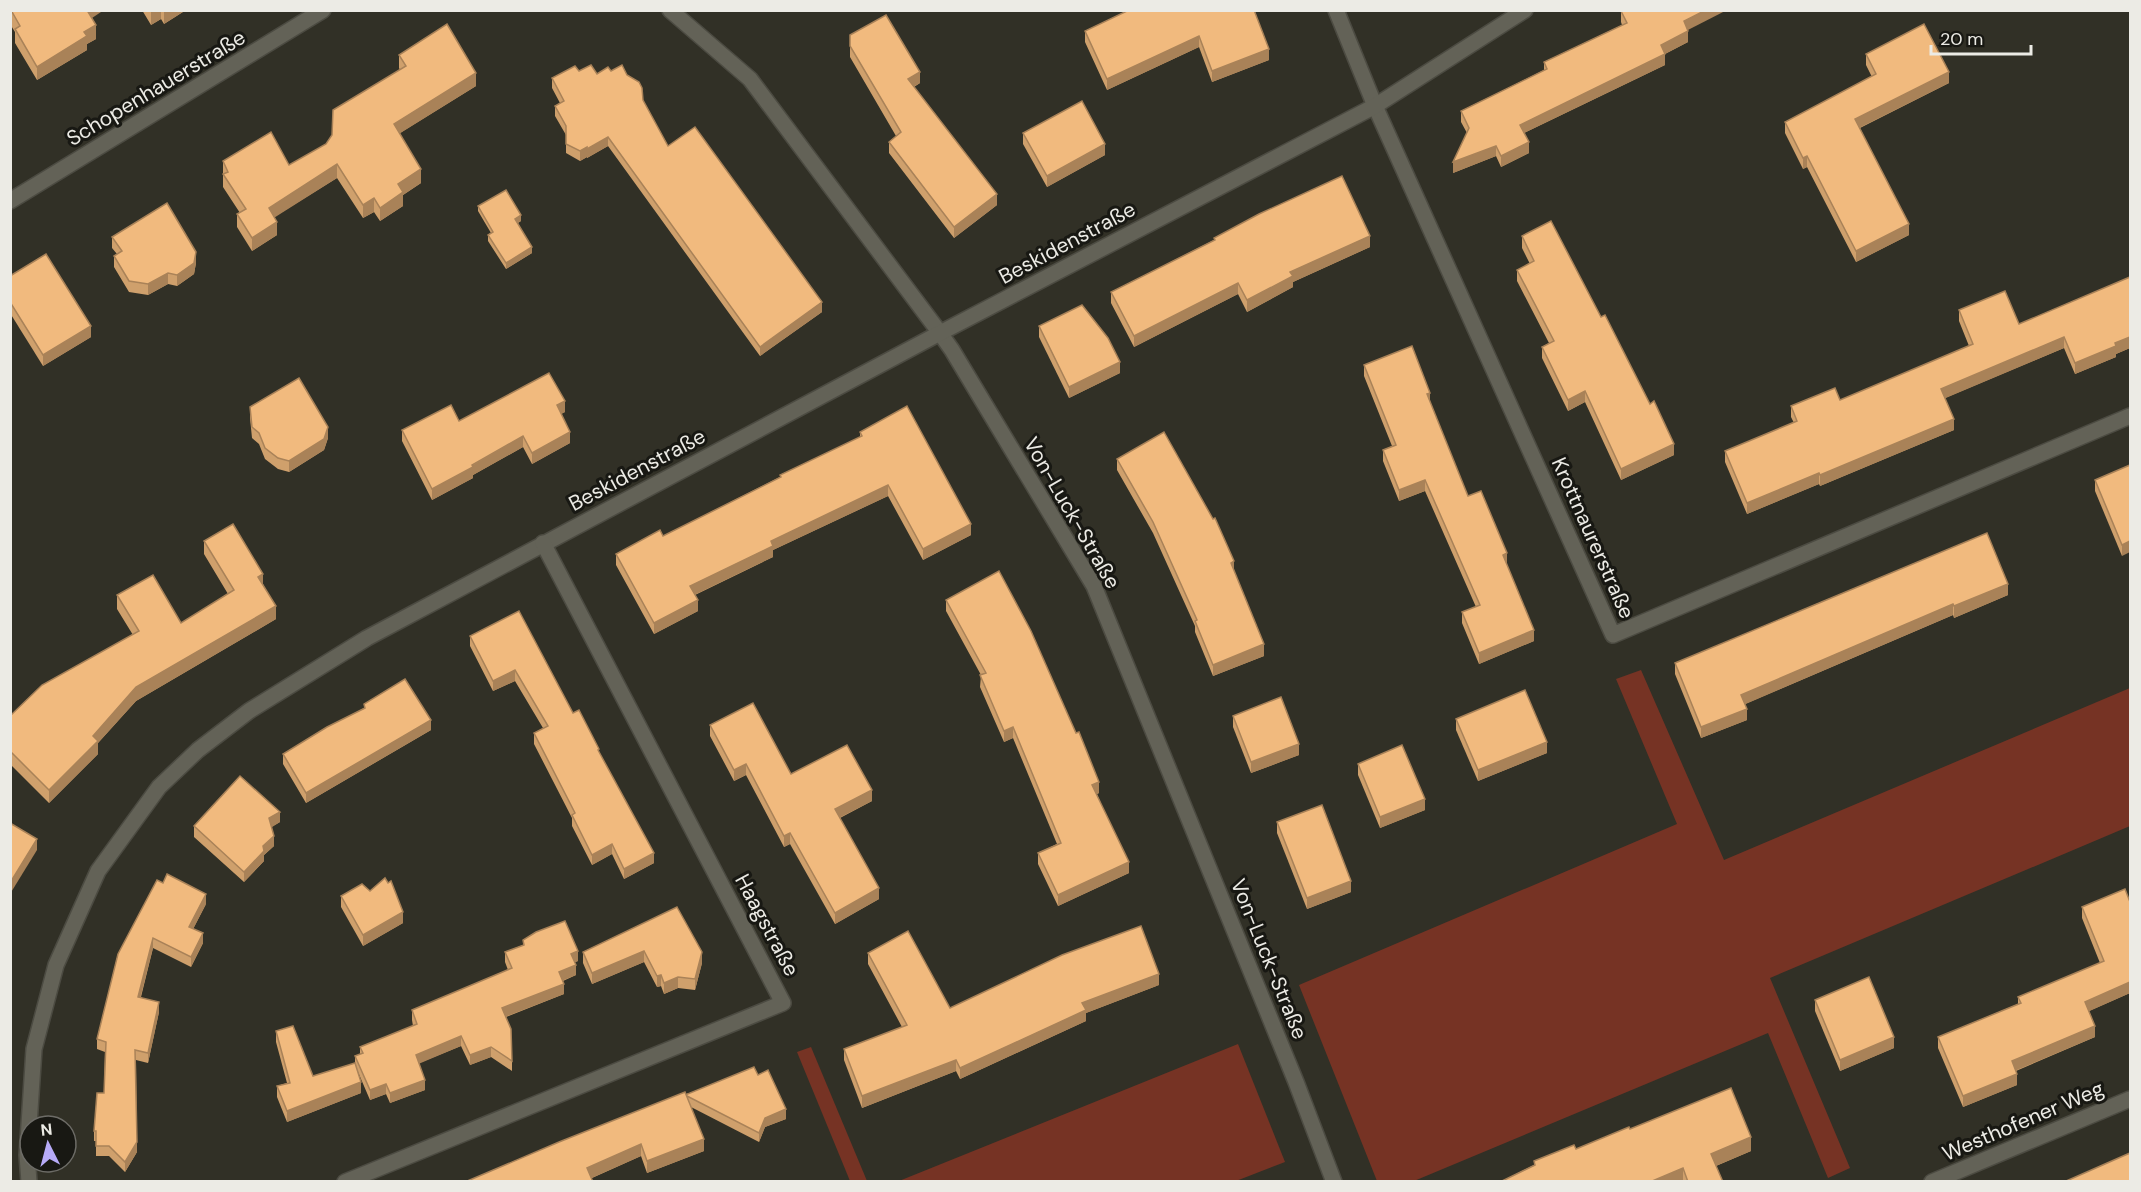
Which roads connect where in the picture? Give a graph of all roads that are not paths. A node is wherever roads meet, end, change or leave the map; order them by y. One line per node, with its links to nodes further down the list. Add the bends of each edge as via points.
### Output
1 (323, 10): 6 (street, Schopenhauerstraße)
2 (670, 10): 7 (street, Von-Luck-Straße, via 750,79)
3 (1336, 10): 5 (street, Krottnaurerstraße)
4 (1525, 10): 5 (street, Beskidenstraße)
5 (1375, 106): 7 (street, Beskidenstraße); 8 (street, Krottnaurerstraße, via 1613,635)
6 (10, 201)
7 (940, 333): 9 (street, Beskidenstraße); 13 (street, Von-Luck-Straße, via 1094,586)
8 (2130, 416)
9 (543, 543): 11 (street, Beskidenstraße, via 300,678 215,737 159,787 98,872 56,965 34,1049 27,1155); 12 (street, Haagstraße, via 783,1003)
10 (2130, 1099): 14 (street, Westhofener Weg)
11 (29, 1182)
12 (345, 1182)
13 (1334, 1182)
14 (1932, 1182)

